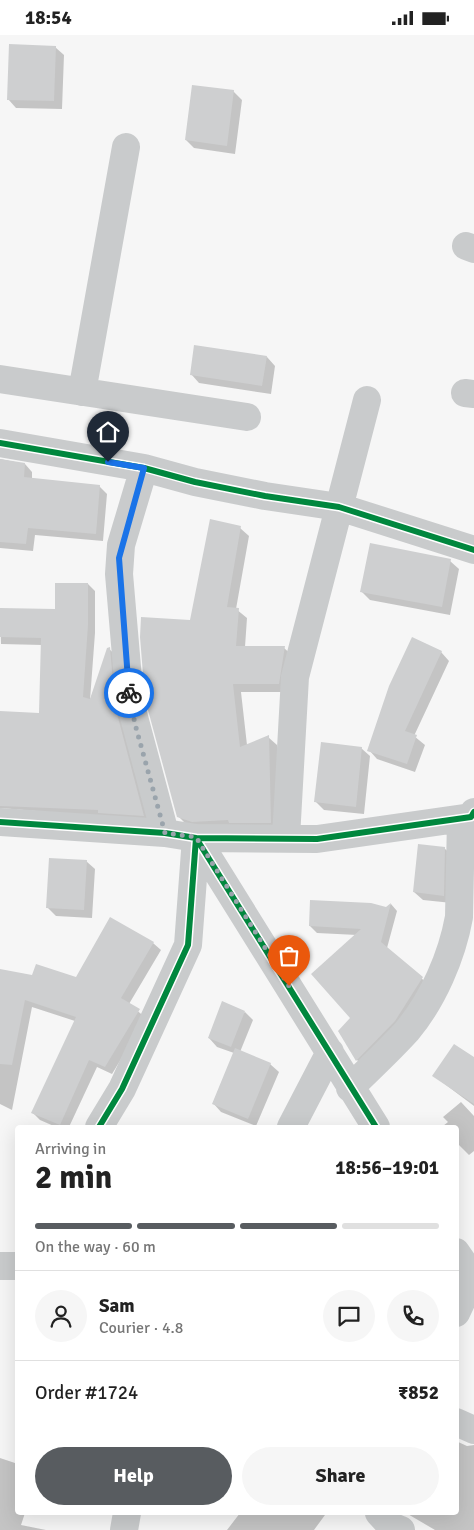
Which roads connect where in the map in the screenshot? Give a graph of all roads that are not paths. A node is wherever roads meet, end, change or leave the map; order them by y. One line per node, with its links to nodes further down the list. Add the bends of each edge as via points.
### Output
1 (126, 147): 3 (street)
2 (0, 379): 3 (street)
3 (82, 392): 5 (street)
4 (367, 400): 8 (street)
5 (247, 417)
6 (0, 443): 7 (street)
7 (144, 468): 8 (street, via 195,482); 12 (street, via 121,545 119,574 130,702)
8 (339, 507): 9 (street); 14 (street, via 295,677)
9 (474, 551)
10 (470, 817): 14 (street, via 317,839); 16 (street, via 456,932 437,982 408,1030)
11 (0, 822): 12 (street)
12 (165, 833): 13 (street)
13 (196, 837): 14 (street); 15 (street); 17 (street, via 188,945 122,1089)
14 (286, 838)
15 (330, 1051): 16 (street); 18 (street)
16 (350, 1088): 19 (street)
17 (100, 1125)
18 (292, 1125)
19 (375, 1125)
20 (459, 1256): 23 (street)
21 (0, 1266): 22 (street)
22 (15, 1266)
23 (473, 1276): 24 (street)
24 (459, 1306)
25 (459, 1423): 26 (street)
26 (474, 1430)
27 (127, 1515): 29 (street)
28 (381, 1515): 30 (street)
29 (124, 1530)
30 (401, 1530)

